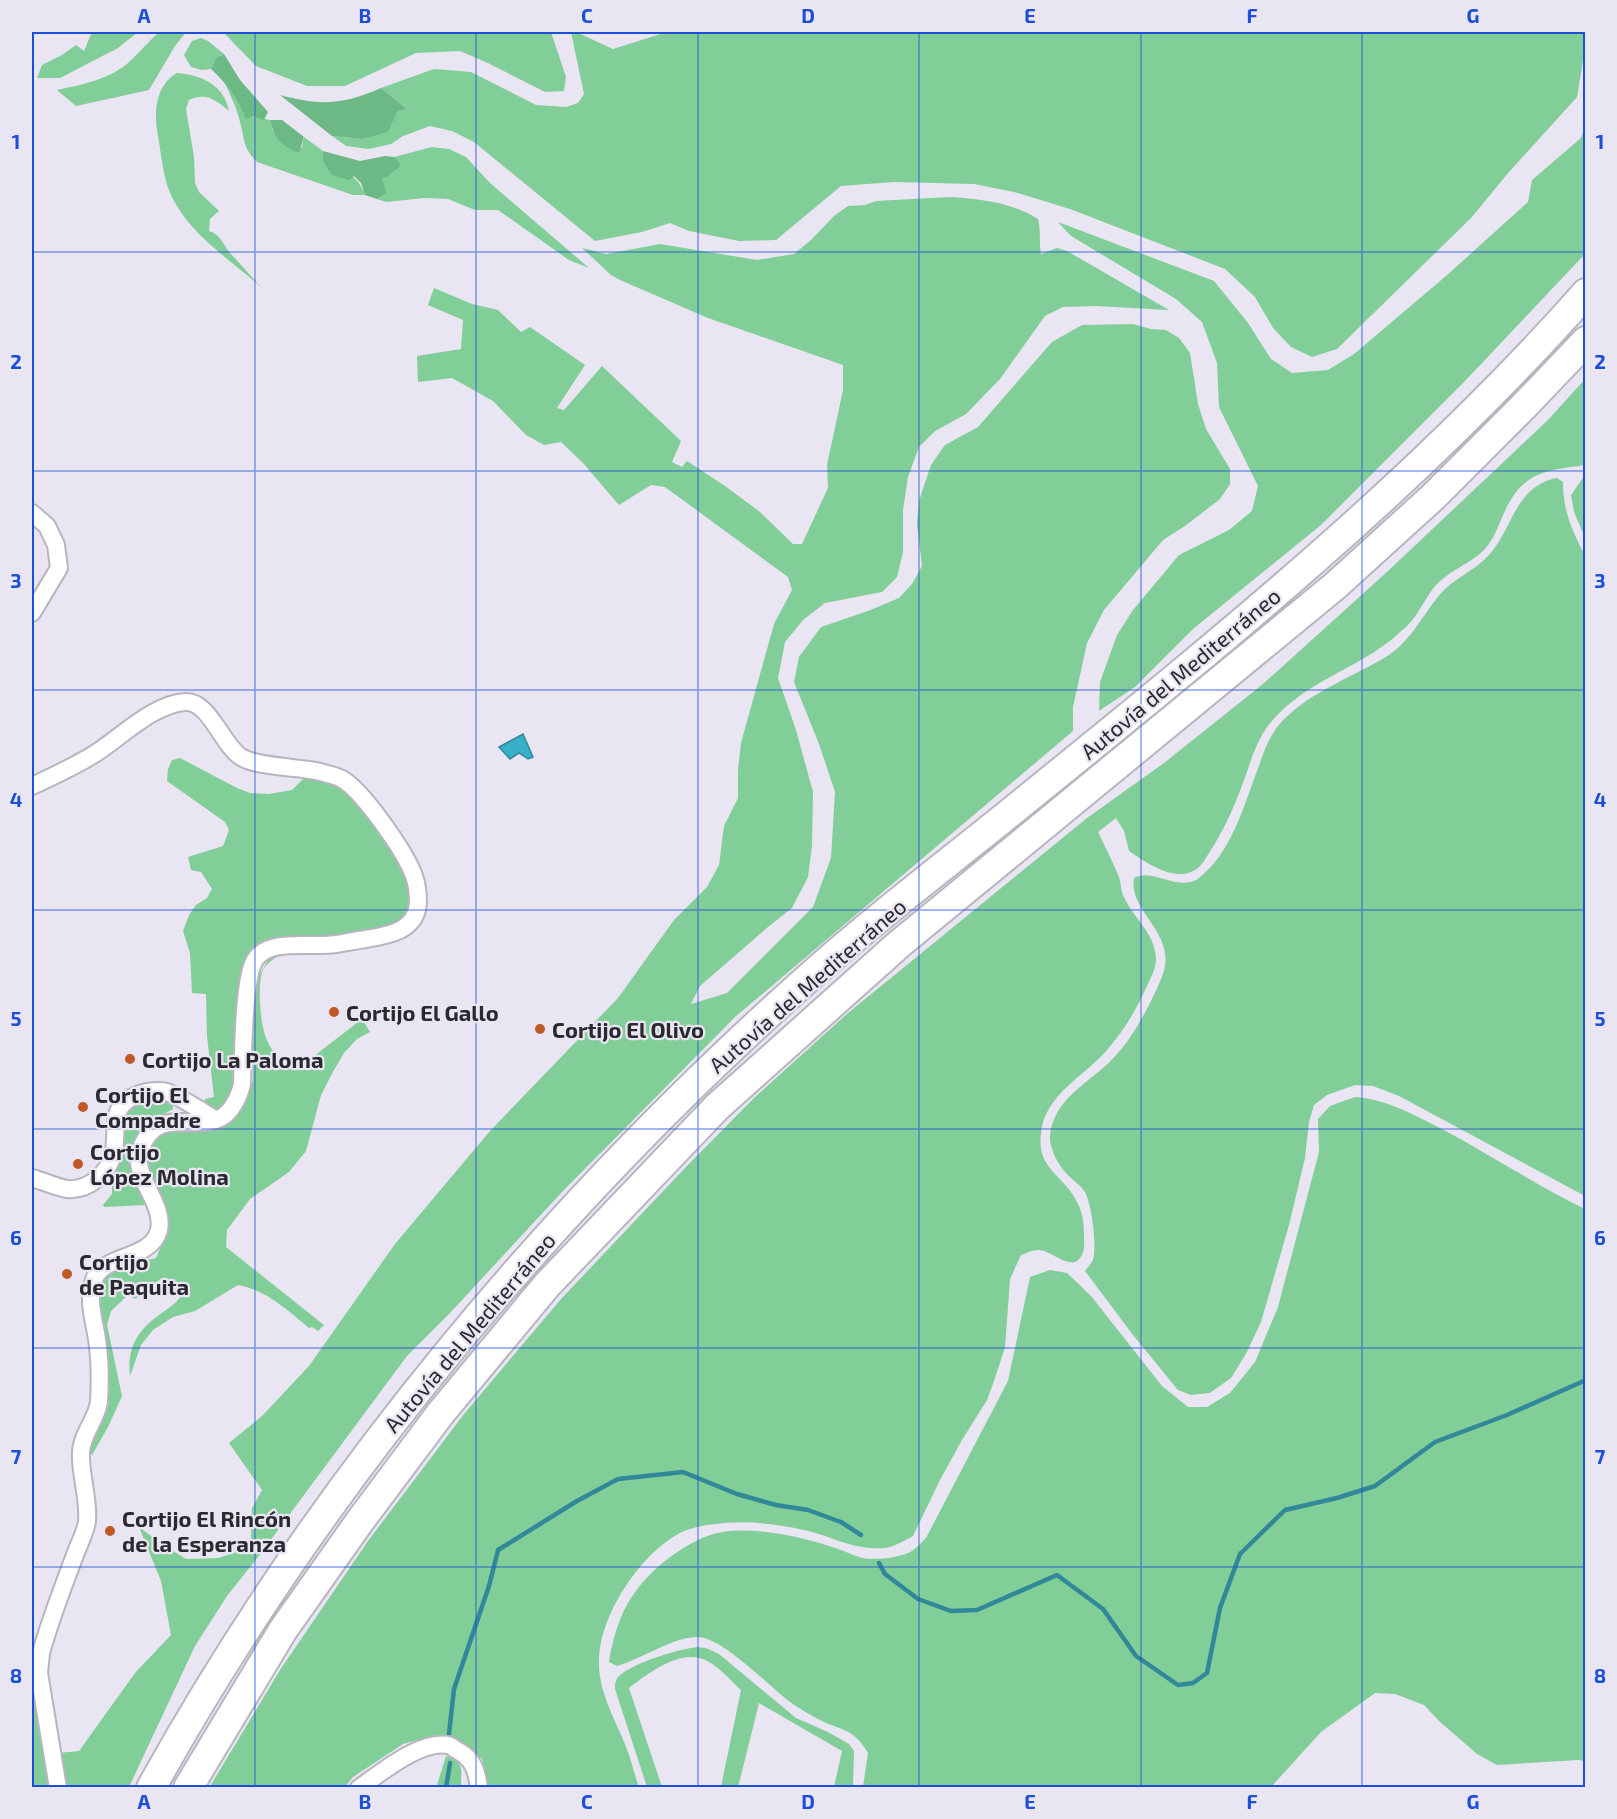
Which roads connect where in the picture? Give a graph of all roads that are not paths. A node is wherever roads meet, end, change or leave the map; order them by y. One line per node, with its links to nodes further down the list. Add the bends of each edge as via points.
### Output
1 (1586, 293): 10 (highway, Autovía del Mediterráneo, via 1421,463 1215,646 825,963 695,1084 582,1201 479,1315 384,1434 252,1621 188,1721)
2 (1586, 341): 11 (highway, Autovía del Mediterráneo, via 1434,496 1335,586 898,945 717,1107 547,1285 440,1414 283,1630)
3 (32, 513): 4 (street, via 47,526 56,545 58,568)
4 (32, 613)
5 (32, 786): 6 (street, via 95,753 159,710 188,701 201,706 230,748 243,758 342,779 354,788 404,855 415,878 418,905 413,919 403,929 389,935 325,945 280,947 263,951 255,960 248,979 242,1085 229,1111)
6 (216, 1120): 7 (street, via 166,1091 143,1092 119,1107 114,1152 98,1178 85,1187 68,1189); 8 (street, via 173,1122 149,1133 140,1150 139,1165 158,1211 157,1238 148,1247 106,1266 94,1277 89,1297 98,1347 99,1404 80,1451 87,1521)
7 (32, 1178)
8 (38, 1633): 9 (street, via 39,1673)
9 (58, 1788)
10 (151, 1788)
11 (188, 1788)
12 (359, 1788): 13 (street, via 411,1754 449,1745 466,1756 477,1771)
13 (479, 1788)

